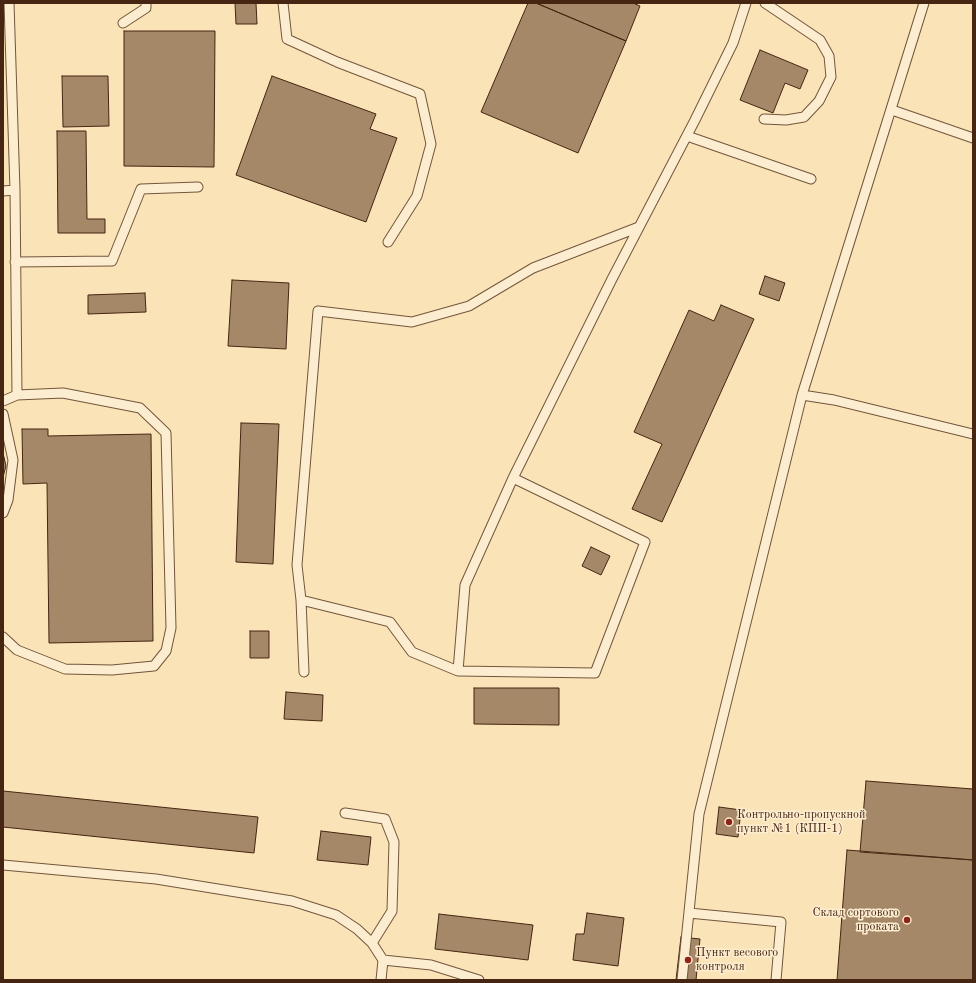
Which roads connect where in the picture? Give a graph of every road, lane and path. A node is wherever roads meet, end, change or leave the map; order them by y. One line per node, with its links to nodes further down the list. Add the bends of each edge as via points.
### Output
1 (146, 3): 7 (lane, via 146,8)
2 (283, 3): 17 (lane, via 288,39 337,62 420,94 431,144 417,196)
3 (746, 3): 10 (lane, via 733,42)
4 (765, 3): 9 (lane, via 820,40 829,56 831,77 819,101 804,118)
5 (924, 3): 8 (lane)
6 (7, 5): 14 (lane)
7 (123, 23)
8 (892, 110): 11 (lane); 20 (lane)
9 (764, 119)
10 (687, 136): 12 (lane); 16 (lane)
11 (973, 138)
12 (811, 179)
13 (198, 187): 18 (lane, via 142,189 112,261)
14 (15, 190): 15 (lane); 18 (lane)
15 (3, 191)
16 (639, 227): 24 (lane); 26 (lane, via 533,268 469,306 412,322 318,311 296,565)
17 (388, 242)
18 (15, 262): 19 (lane)
19 (17, 395): 21 (lane); 27 (lane, via 63,392 140,408 166,433 171,628 166,651 154,666 112,670 65,669 17,650)
20 (802, 395): 23 (lane, via 834,400); 32 (lane, via 699,814)
21 (3, 401)
22 (3, 414): 25 (lane, via 13,460 8,500)
23 (973, 434)
24 (513, 478): 28 (lane, via 465,585); 28 (lane, via 645,542 595,673)
25 (3, 512)
26 (301, 600): 28 (lane, via 390,622 412,652); 29 (lane)
27 (3, 637)
28 (458, 671)
29 (304, 672)
30 (345, 812): 33 (lane, via 385,819 394,842 392,911)
31 (3, 865): 33 (lane, via 156,879 292,901 336,915)
32 (689, 913): 37 (lane); 38 (lane, via 781,922)
33 (372, 943): 34 (lane)
34 (383, 960): 35 (lane); 36 (lane, via 431,965)
35 (381, 980)
36 (480, 980)
37 (682, 980)
38 (776, 980)

